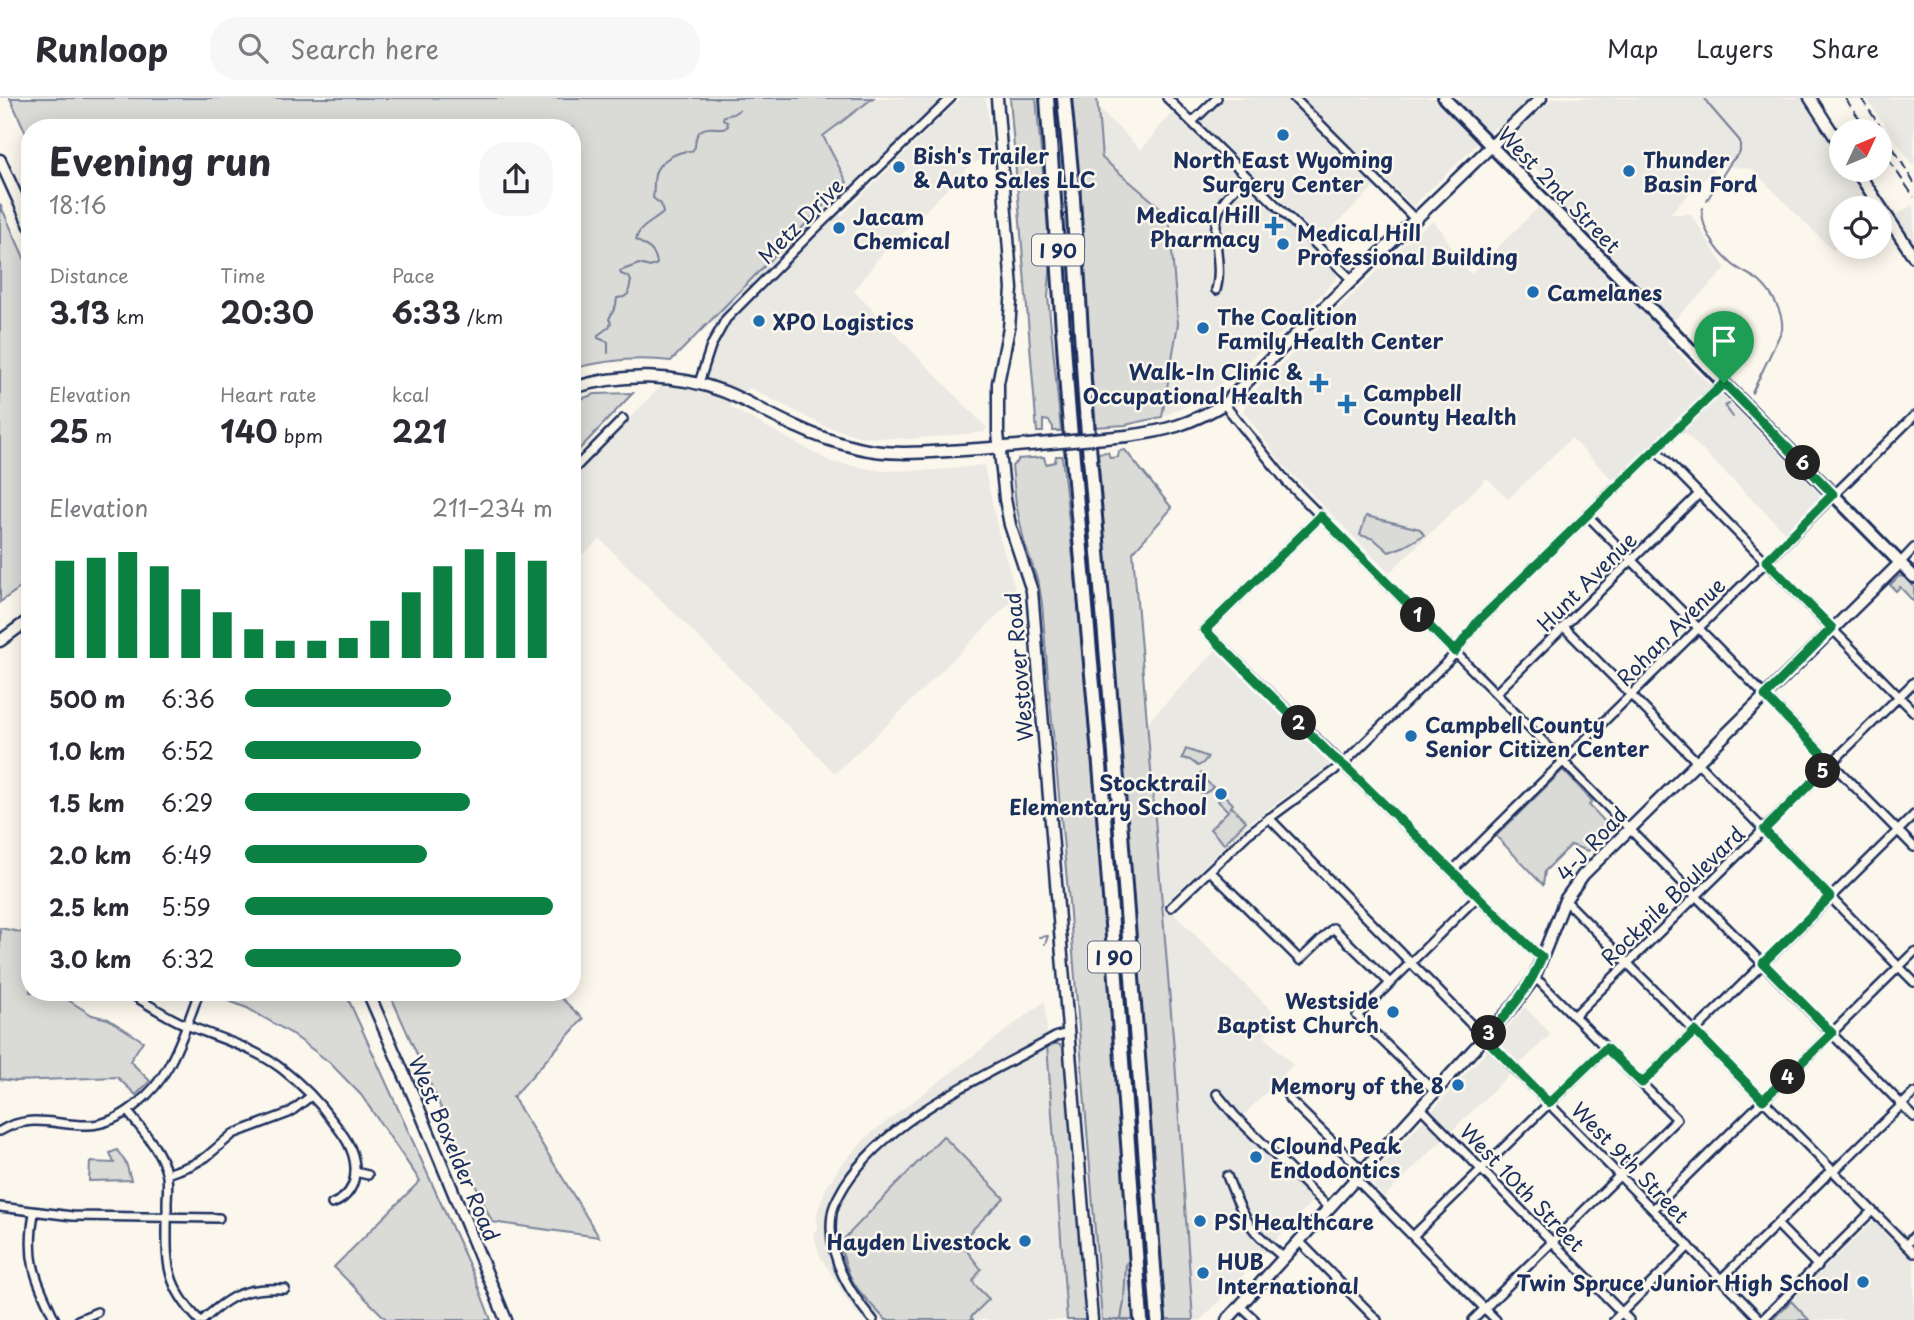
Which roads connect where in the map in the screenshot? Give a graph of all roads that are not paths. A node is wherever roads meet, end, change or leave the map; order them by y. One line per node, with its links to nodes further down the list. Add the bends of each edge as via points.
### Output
1 (951, 98): 22 (street, Metz Drive, via 726,319 710,346)
2 (998, 98): 28 (street, Westover Road, via 1012,289 998,383)
3 (1045, 98): 139 (highway, I 90)
4 (1064, 98): 140 (highway, I 90)
5 (1167, 98): 11 (street)
6 (1217, 98): 11 (street)
7 (1294, 98): 18 (street)
8 (1444, 98): 13 (main road, West 2nd Street)
9 (1541, 98): 13 (street)
10 (1810, 98): 12 (street)
11 (1192, 122): 15 (street)
12 (1829, 127)
13 (1492, 146): 18 (street); 23 (main road, West 2nd Street)
14 (0, 160): 17 (street)
15 (1247, 177): 20 (street); 21 (street, via 1217,215 1220,277)
16 (1864, 182): 19 (street)
17 (21, 204)
18 (1415, 219): 20 (street)
19 (1914, 257)
20 (1352, 280): 25 (street)
21 (1216, 290)
22 (699, 383): 24 (street, via 644,377); 28 (street, via 796,427 859,449 917,453)
23 (1724, 383): 29 (street); 32 (main road, West 2nd Street)
24 (581, 386)
25 (1224, 404): 28 (street, bridge, via 1161,432); 34 (street)
26 (1914, 416): 32 (street, Rohan Avenue)
27 (623, 419): 30 (street)
28 (1000, 448): 84 (street, Westover Road, via 1010,525 1032,591)
29 (1655, 449): 31 (street); 33 (street)
30 (581, 462)
31 (1699, 494): 36 (street, Hunt Avenue); 37 (street)
32 (1833, 494): 37 (street, Rohan Avenue); 38 (main road, West 2nd Street)
33 (1587, 515): 36 (street); 45 (street, via 1478,621)
34 (1321, 516): 45 (street); 55 (street, via 1205,630)
35 (1914, 548): 38 (street, 4-J Road)
36 (1631, 560): 41 (street, Hunt Avenue); 42 (street)
37 (1766, 561): 42 (street, Rohan Avenue); 43 (street)
38 (1900, 563): 39 (main road, West 2nd Street); 43 (street, 4-J Road)
39 (1914, 576)
40 (21, 626): 44 (street)
41 (1564, 627): 47 (street, Hunt Avenue); 48 (street)
42 (1698, 628): 48 (street, Rohan Avenue); 49 (street)
43 (1832, 628): 49 (street, 4-J Road); 50 (street)
44 (0, 641)
45 (1455, 652): 47 (street); 55 (street)
46 (1914, 682): 50 (street, Rockpile Boulevard)
47 (1496, 693): 52 (street)
48 (1631, 694): 52 (street, Rohan Avenue); 53 (street)
49 (1765, 696): 53 (street, 4-J Road); 54 (street)
50 (1899, 697): 51 (street); 54 (street, Rockpile Boulevard)
51 (1914, 712)
52 (1563, 761): 58 (street); 63 (street, Rohan Avenue)
53 (1697, 762): 58 (street, 4-J Road); 59 (street)
54 (1831, 763): 59 (street, Rockpile Boulevard); 60 (street)
55 (1343, 765): 57 (street); 63 (street)
56 (1914, 816): 60 (street)
57 (1269, 818): 62 (street); 71 (street, West 9th Street)
58 (1629, 829): 64 (street); 67 (street, 4-J Road)
59 (1764, 830): 64 (street, Rockpile Boulevard); 66 (street)
60 (1898, 831): 61 (street); 66 (street)
61 (1914, 847)
62 (1210, 871): 68 (street); 77 (street, via 1300,960 1333,928)
63 (1452, 871): 65 (street)
64 (1696, 896): 72 (street, Rockpile Boulevard); 73 (street)
65 (1478, 897): 70 (street); 71 (street)
66 (1830, 897): 73 (street); 74 (street)
67 (1565, 900): 70 (street, 4-J Road); 72 (street)
68 (1171, 907)
69 (1914, 953): 74 (street)
70 (1542, 957): 75 (street, 4-J Road)
71 (1411, 962): 77 (street); 86 (street, West 9th Street)
72 (1628, 963): 81 (street, Rockpile Boulevard); 83 (street)
73 (1763, 963): 83 (street); 85 (street)
74 (1899, 967): 76 (street); 85 (street)
75 (1534, 978): 81 (street); 86 (street, 4-J Road)
76 (1914, 982)
77 (1390, 983): 90 (street, via 1357,1016)
78 (144, 1001): 82 (street)
79 (195, 1001): 82 (street)
80 (372, 1001): 136 (street, West Boxelder Road)
81 (1574, 1016): 87 (street)
82 (186, 1025): 93 (street, via 258,1054); 98 (street, via 168,1068)
83 (1695, 1031): 88 (street); 94 (street)
84 (1069, 1033): 137 (street, via 1056,1036 911,1119 879,1145 849,1180 831,1213 835,1257 846,1285); 138 (street, Westover Road)
85 (1832, 1033): 94 (street); 96 (street)
86 (1485, 1038): 90 (street, 4-J Road); 95 (street, West 9th Street)
87 (1606, 1048): 88 (street); 95 (street)
88 (1642, 1083): 107 (street, via 1676,1119)
89 (1285, 1090): 106 (street)
90 (1435, 1093): 97 (street, 4-J Road)
91 (1914, 1093): 96 (street)
92 (1217, 1094): 111 (street)
93 (311, 1096): 103 (street, via 351,1148); 104 (street, via 289,1114 233,1134 206,1157)
94 (1763, 1100): 102 (street); 112 (street)
95 (1549, 1103): 101 (street); 107 (street, West 9th Street)
96 (1902, 1105): 99 (street); 102 (street)
97 (1421, 1108): 101 (street, West 10th Street); 106 (street, 4-J Road)
98 (128, 1112): 100 (street, via 90,1125 39,1120); 104 (street, via 153,1145)
99 (1914, 1117)
100 (0, 1131)
101 (1481, 1170): 118 (street); 121 (street, West 10th Street)
102 (1833, 1171): 113 (street); 117 (street)
103 (355, 1172): 105 (street); 109 (street, via 348,1194)
104 (167, 1174): 115 (street)
105 (368, 1175)
106 (1359, 1175): 111 (street, 4-J Road); 118 (street)
107 (1619, 1175): 112 (street, West 9th Street); 121 (street)
108 (1227, 1176): 125 (street, via 1251,1226)
109 (331, 1204)
110 (0, 1207): 114 (street)
111 (1329, 1208): 120 (street, 4-J Road)
112 (1653, 1209): 123 (street, West 9th Street)
113 (1872, 1211): 122 (street); 126 (street)
114 (34, 1213): 115 (street); 133 (street, via 32,1264)
115 (168, 1218): 116 (street); 135 (street, via 167,1262 172,1282)
116 (219, 1218)
117 (1777, 1224): 126 (street); 127 (street)
118 (1413, 1236): 130 (street)
119 (1914, 1237): 122 (street)
120 (1299, 1241): 125 (street, 4-J Road); 143 (street)
121 (1552, 1242): 130 (street); 132 (street, West 10th Street)
122 (1906, 1245): 124 (street)
123 (1689, 1246): 127 (street, West 9th Street); 132 (street)
124 (1914, 1253)
125 (1284, 1258): 129 (street, 4-J Road)
126 (1818, 1266): 148 (street)
127 (1721, 1279): 148 (street, West 9th Street)
128 (285, 1289): 135 (street, via 244,1292)
129 (1240, 1306): 141 (street, 4-J Road); 142 (street)
130 (1484, 1308): 144 (street); 145 (street)
131 (97, 1312): 134 (street)
132 (1622, 1313): 146 (street); 147 (street, West 10th Street)
133 (55, 1320)
134 (78, 1320)
135 (201, 1320)
136 (506, 1320)
137 (873, 1320)
138 (1092, 1320)
139 (1141, 1320)
140 (1158, 1320)
141 (1227, 1320)
142 (1255, 1320)
143 (1377, 1320)
144 (1473, 1320)
145 (1496, 1320)
146 (1615, 1320)
147 (1629, 1320)
148 (1762, 1320)

